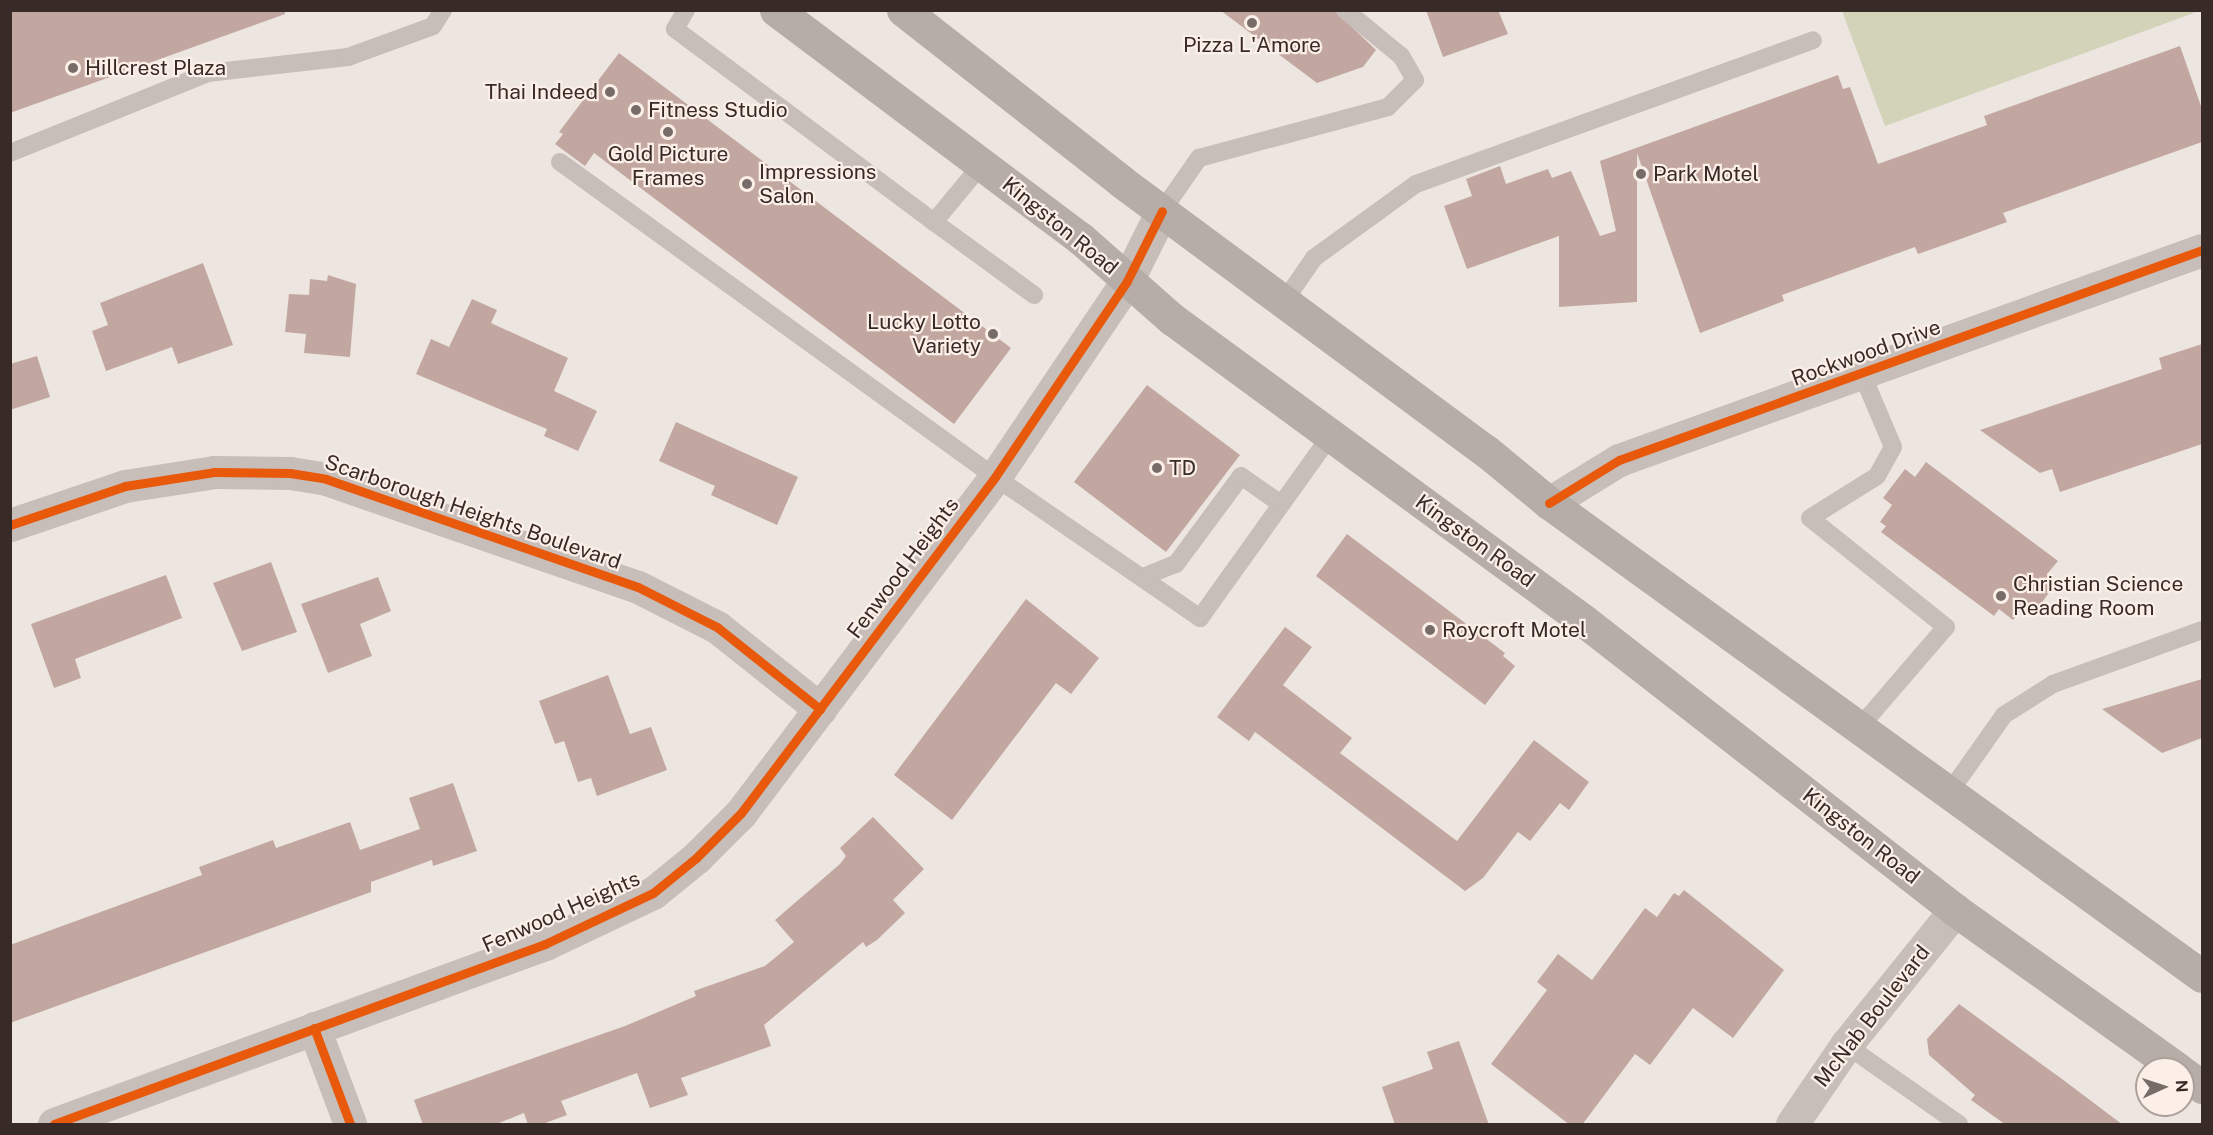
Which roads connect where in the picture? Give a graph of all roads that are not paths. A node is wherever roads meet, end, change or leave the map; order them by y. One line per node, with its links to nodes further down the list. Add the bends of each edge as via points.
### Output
1 (443, 10): 7 (lane, via 433,26 348,57 208,73)
2 (686, 10): 11 (lane, via 675,29)
3 (776, 10): 9 (main road, Kingston Road)
4 (903, 10): 10 (main road)
5 (1345, 10): 10 (lane, via 1401,56 1415,80 1401,96 1388,106 1199,158)
6 (1813, 40): 15 (lane, via 1416,184 1314,258)
7 (10, 153)
8 (560, 162): 18 (lane)
9 (982, 164): 11 (lane); 13 (main road, Kingston Road, via 1080,238)
10 (1162, 211): 13 (street, Fenwood Heights); 15 (main road)
11 (934, 222): 14 (lane)
12 (2202, 250): 16 (street, Rockwood Drive)
13 (1127, 281): 17 (main road, Kingston Road, via 1172,319); 18 (street, Fenwood Heights)
14 (1034, 295)
15 (1283, 303): 19 (main road)
16 (1862, 374): 19 (street, Rockwood Drive, via 1619,460); 25 (lane, via 1893,447 1877,476 1810,518 1946,627)
17 (1331, 435): 20 (lane); 27 (main road, Kingston Road, via 1584,621)
18 (995, 477): 22 (lane); 24 (street, Fenwood Heights)
19 (1549, 503): 25 (main road)
20 (1281, 504): 22 (lane, via 1242,476 1176,564); 22 (lane, via 1200,618)
21 (10, 525): 24 (street, Scarborough Heights Boulevard, via 125,486 214,472 290,473 326,478 638,587 717,627)
22 (1143, 577)
23 (2202, 630): 26 (lane, via 2053,684 2004,715)
24 (820, 709): 29 (street, Fenwood Heights, via 741,813 653,893 545,944)
25 (1859, 728): 26 (main road)
26 (1949, 794): 28 (main road)
27 (1955, 910): 30 (street, McNab Boulevard); 31 (main road, Kingston Road)
28 (2202, 976)
29 (314, 1028): 32 (street, Fenwood Heights); 33 (street)
30 (1846, 1045): 34 (street, McNab Boulevard); 35 (lane)
31 (2161, 1057)
32 (54, 1125)
33 (350, 1125)
34 (1792, 1125)
35 (1959, 1125)

